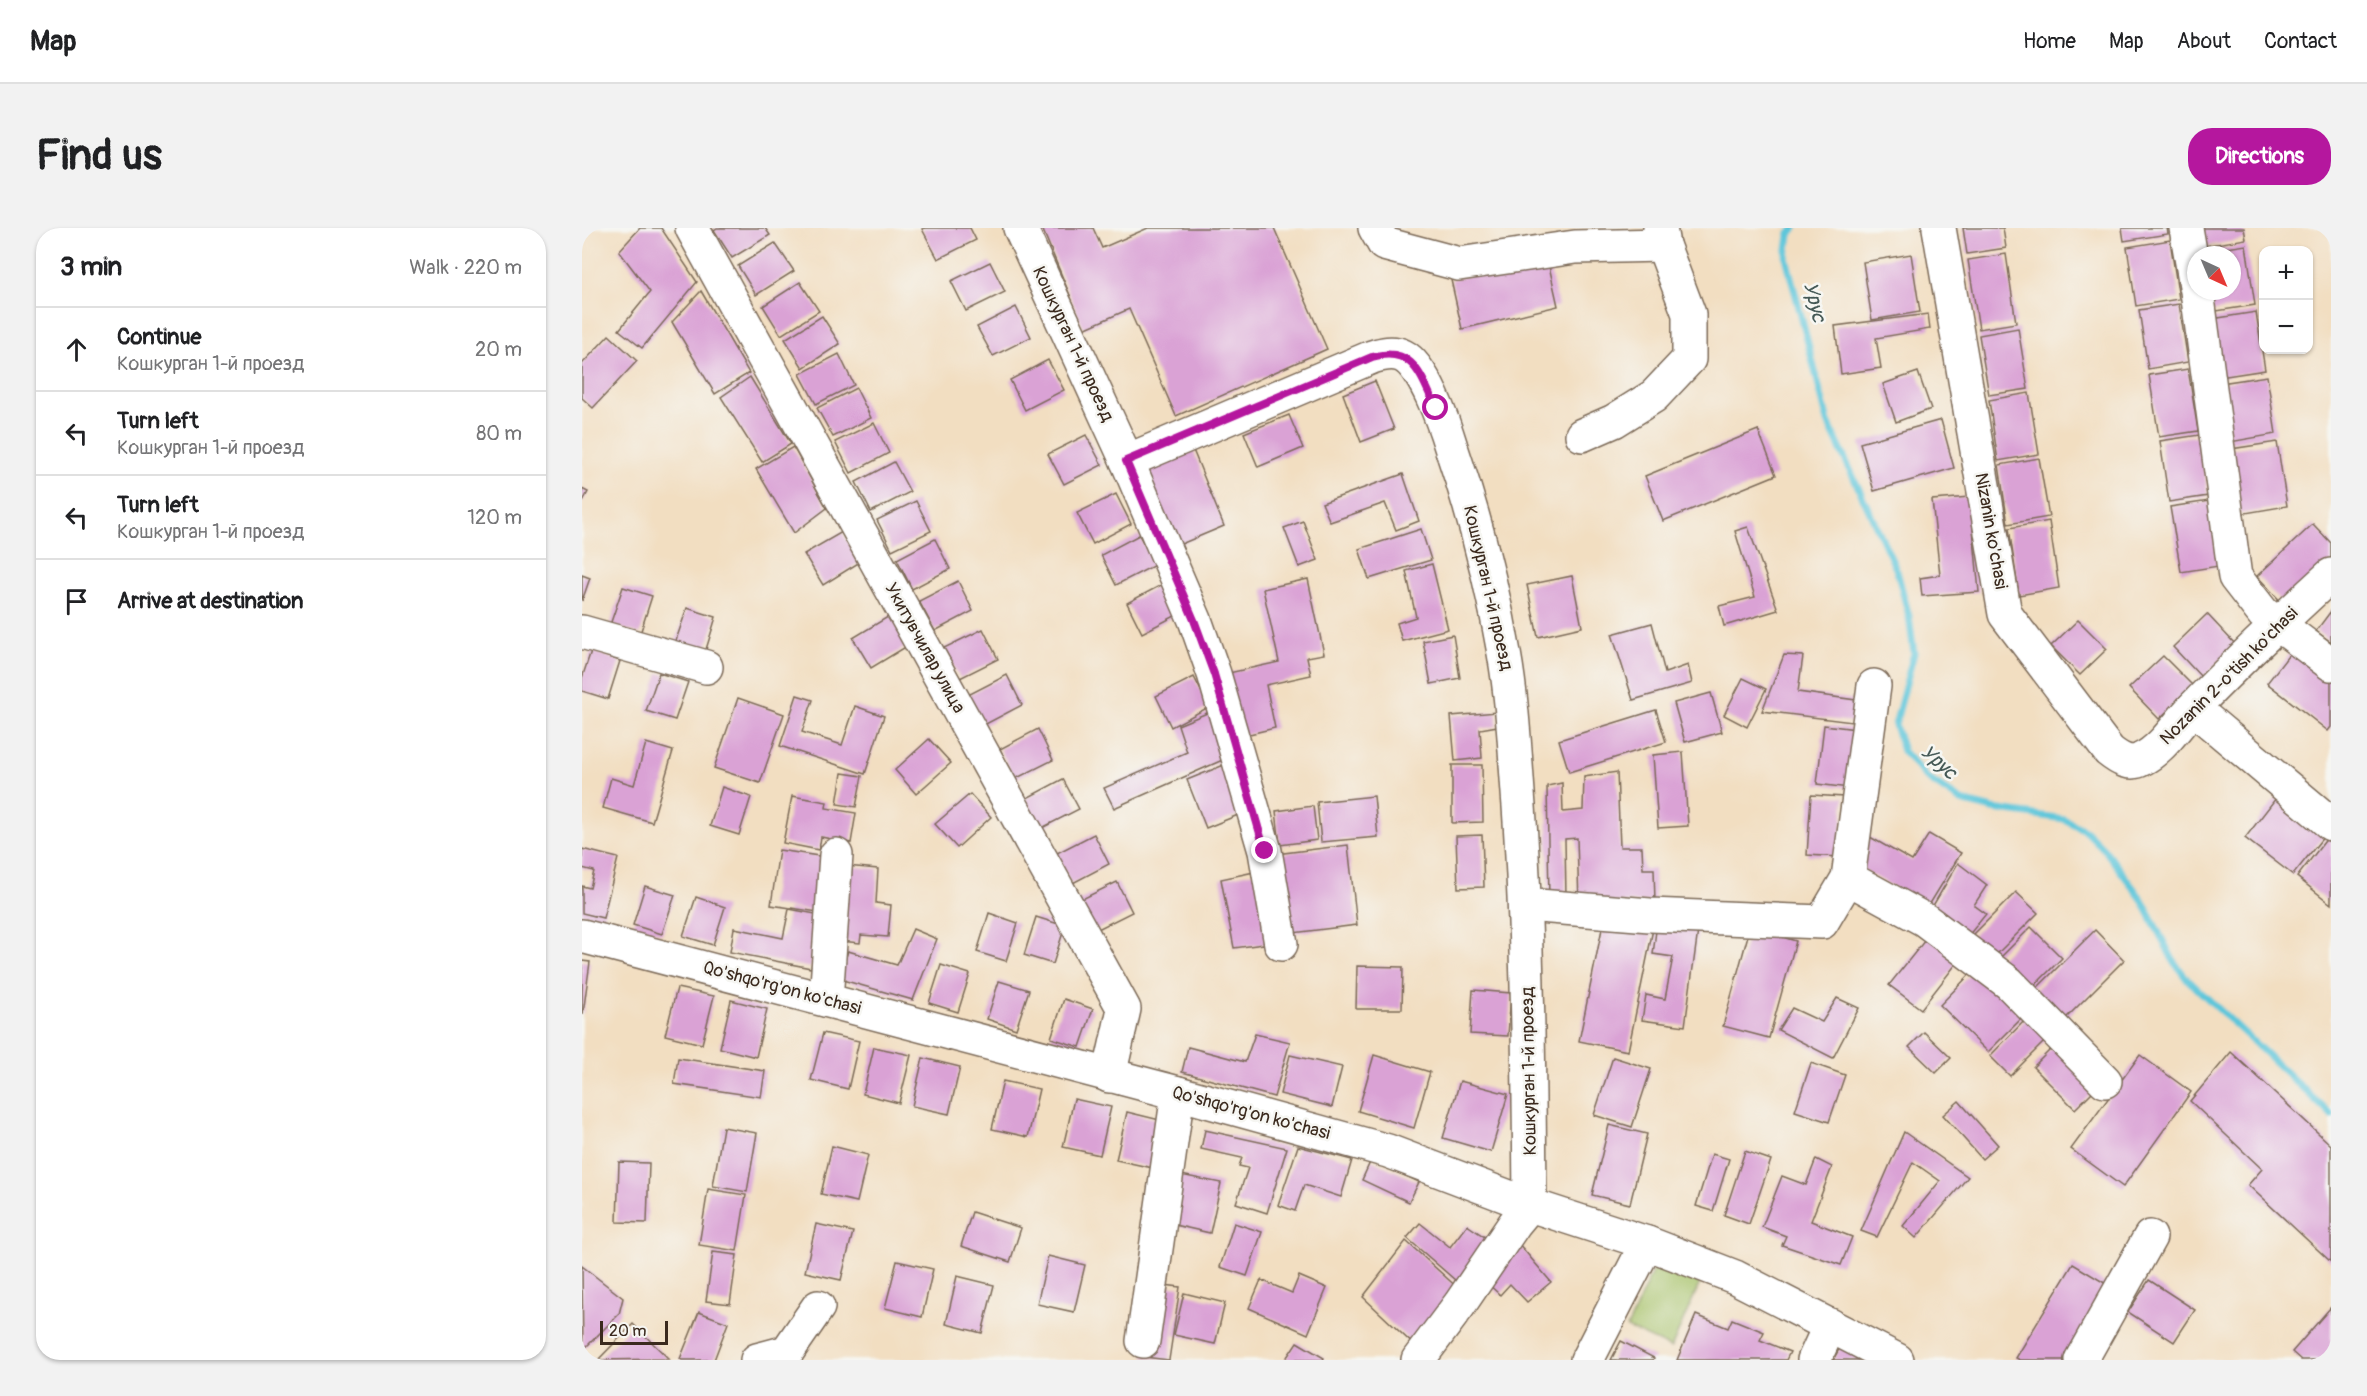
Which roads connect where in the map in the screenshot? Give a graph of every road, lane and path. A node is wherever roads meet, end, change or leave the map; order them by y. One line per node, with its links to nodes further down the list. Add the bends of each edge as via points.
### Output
1 (692, 228): 26 (street, Укитувчилар улица, via 1124,1008)
2 (1020, 228): 10 (street, Кошкурган 1-й проезд)
3 (1375, 228): 6 (street, via 1384,244 1459,264)
4 (1939, 228): 18 (street, Nizanin ko'chasi, via 2005,614 2109,752 2122,761 2140,761)
5 (2186, 228): 7 (street)
6 (1661, 236): 9 (street, via 1689,314 1689,359 1654,396)
7 (2189, 246)
8 (2198, 300): 12 (street, via 2235,577 2263,613)
9 (1582, 435)
10 (1126, 461): 22 (street, Кошкурган 1-й проезд, via 1372,357 1396,354 1410,360 1448,438 1495,604 1512,706); 24 (street, Кошкурган 1-й проезд, via 1214,674 1265,851)
11 (2331, 575): 12 (street, Nozanin 2-o'tish ko'chasi)
12 (2278, 623): 14 (street); 17 (street, Nozanin 2-o'tish ko'chasi)
13 (582, 632): 15 (street)
14 (2331, 664)
15 (706, 667)
16 (1874, 686): 21 (street)
17 (2193, 708): 18 (street, Nozanin 2-o'tish ko'chasi); 19 (street)
18 (2153, 752)
19 (2331, 824)
20 (836, 855): 25 (street)
21 (1848, 878): 22 (street, via 1822,922); 27 (street, via 1925,920 2009,983)
22 (1526, 905): 29 (street, Кошкурган 1-й проезд)
23 (582, 936): 25 (street, Qo'shqo'rg'on ko'chasi)
24 (1281, 944)
25 (826, 1000): 26 (street, Qo'shqo'rg'on ko'chasi)
26 (1109, 1076): 28 (street, Qo'shqo'rg'on ko'chasi)
27 (2105, 1081)
28 (1178, 1093): 29 (street, Qo'shqo'rg'on ko'chasi, via 1388,1151); 34 (street)
29 (1530, 1205): 31 (street, Qo'shqo'rg'on ko'chasi); 36 (street)
30 (2150, 1237): 40 (street)
31 (1647, 1243): 33 (street, Qo'shqo'rg'on ko'chasi, via 1735,1277); 37 (street)
32 (818, 1307): 35 (street, via 787,1352)
33 (1830, 1325): 38 (street); 39 (street, Qo'shqo'rg'on ko'chasi)
34 (1143, 1341)
35 (757, 1360)
36 (1418, 1360)
37 (1587, 1360)
38 (1814, 1360)
39 (1897, 1360)
40 (2081, 1360)

